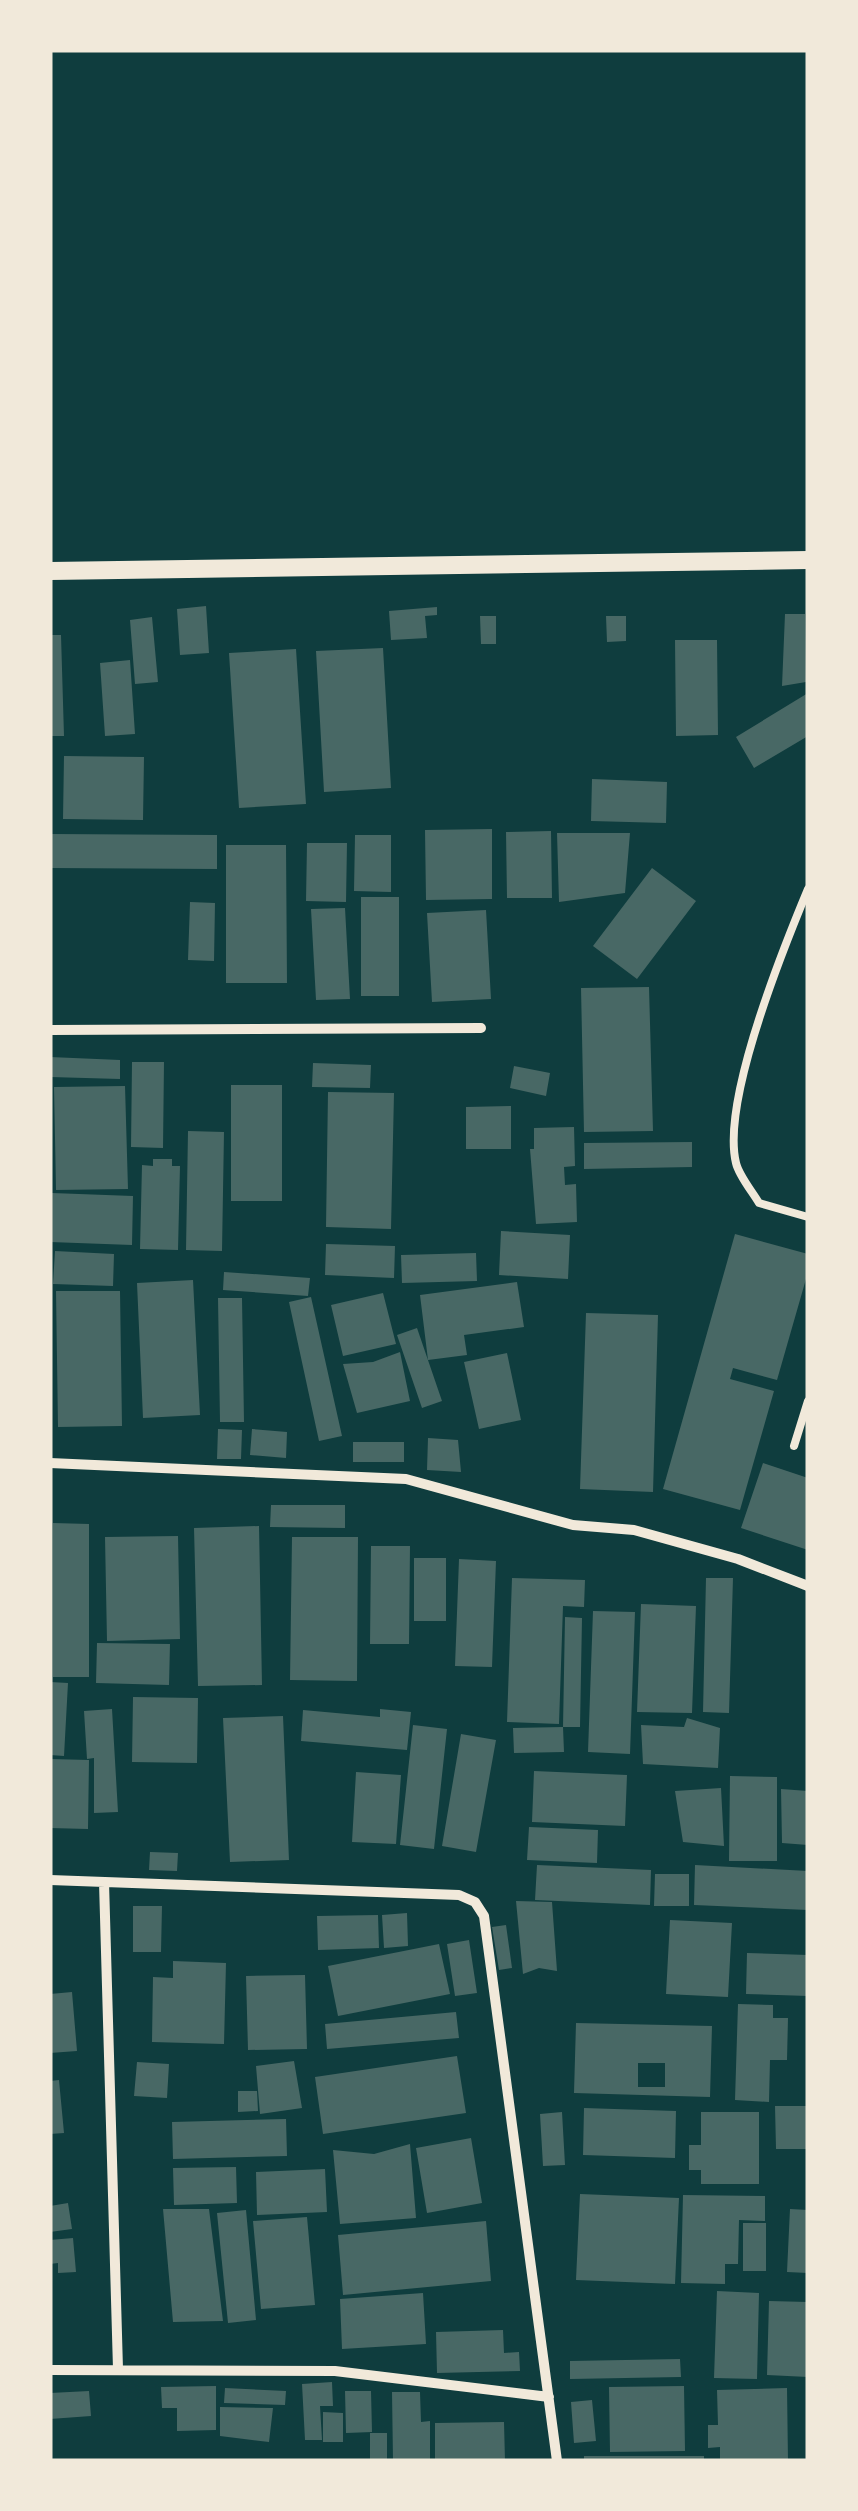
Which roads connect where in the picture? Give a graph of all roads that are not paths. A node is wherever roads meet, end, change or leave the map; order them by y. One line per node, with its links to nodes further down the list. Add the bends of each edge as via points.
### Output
1 (808, 560): 2 (street)
2 (50, 571)
3 (808, 889): 6 (lane, via 765,994 734,1128 736,1165 759,1203)
4 (481, 1028): 5 (street)
5 (50, 1030)
6 (808, 1216)
7 (808, 1401): 8 (lane)
8 (794, 1446)
9 (50, 1462): 10 (street, via 406,1479 572,1526 634,1530)
10 (808, 1586)
11 (50, 1880): 12 (street)
12 (104, 1882): 13 (street); 15 (street, via 458,1895 475,1902 484,1916)
13 (118, 2369): 14 (street); 15 (street, via 334,2371)
14 (50, 2370)
15 (549, 2397): 16 (street)
16 (557, 2461)

